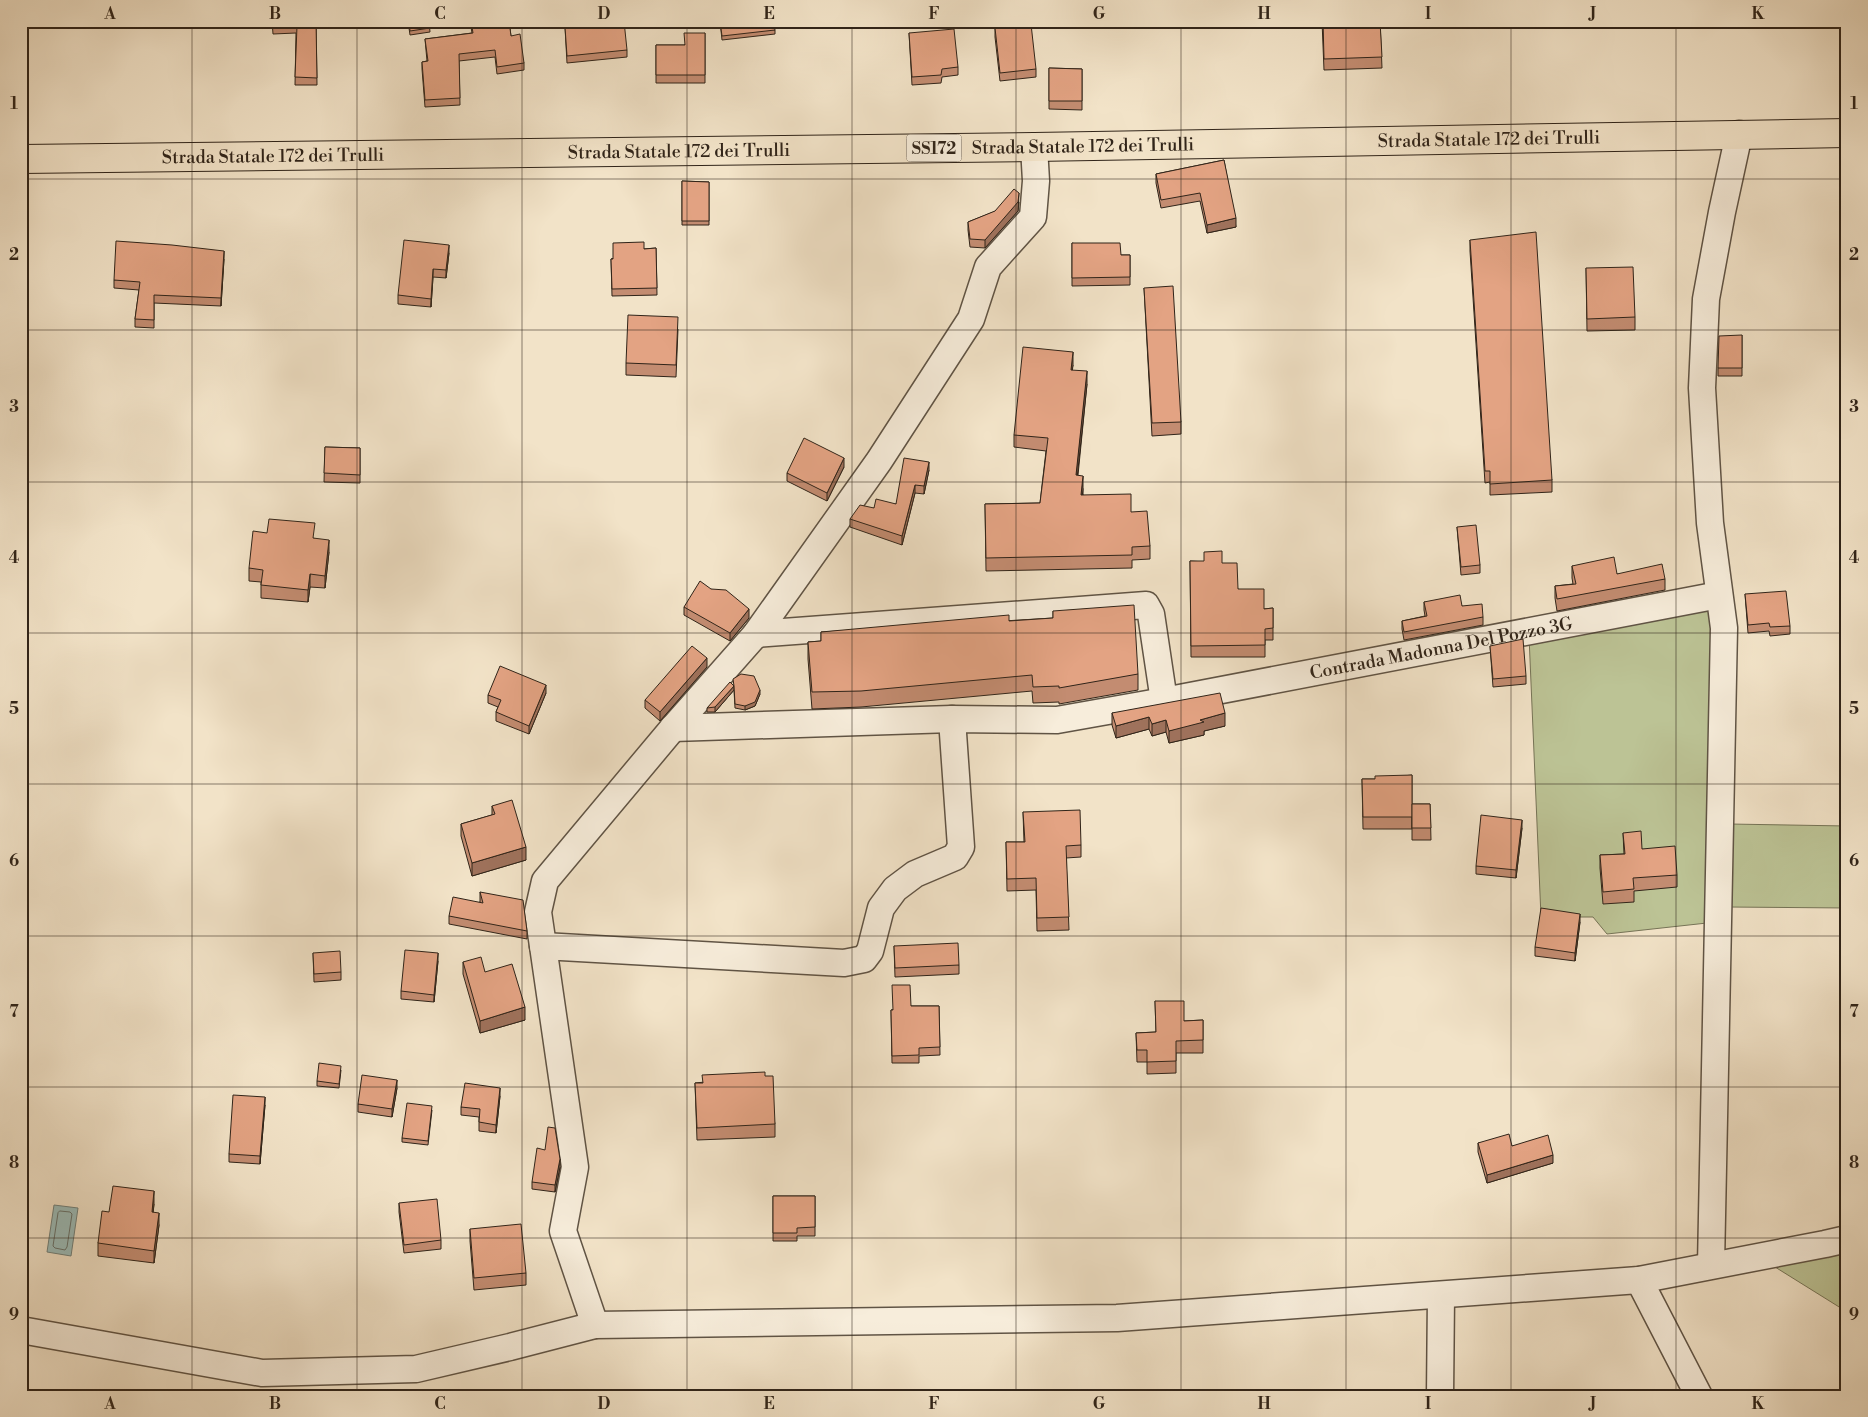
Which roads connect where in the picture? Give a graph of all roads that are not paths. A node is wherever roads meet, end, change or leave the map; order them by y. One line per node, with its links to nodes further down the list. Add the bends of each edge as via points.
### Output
1 (1847, 133): 2 (main road, Strada Statale 172 dei Trulli / SS172)
2 (1739, 134): 3 (main road, Strada Statale 172 dei Trulli / SS172); 5 (street, via 1706,299 1702,388 1710,523)
3 (1034, 147): 4 (main road, Strada Statale 172 dei Trulli / SS172); 6 (street, via 1033,217 988,267 971,319 879,461)
4 (21, 159)
5 (1719, 595): 7 (street, Contrada Madonna Del Pozzo 3G); 12 (street, via 1724,628)
6 (756, 634): 7 (street, via 1146,605 1151,614); 9 (street)
7 (1164, 701): 8 (street, Contrada Madonna Del Pozzo 3G, via 1057,720)
8 (952, 719): 9 (street, Contrada Madonna Del Pozzo 3G); 10 (street, via 961,847 955,857 915,874 896,889 881,908 870,951 864,959 844,963)
9 (672, 728): 10 (street, via 545,881 538,912)
10 (544, 946): 15 (street, via 576,1167 563,1231)
11 (1847, 1238): 12 (street)
12 (1711, 1265): 13 (street)
13 (1639, 1280): 14 (street); 18 (street)
14 (1441, 1295): 15 (street, via 1117,1318); 17 (street)
15 (595, 1325): 16 (street, via 416,1369 262,1372)
16 (21, 1330)
17 (1440, 1396)
18 (1699, 1396)

